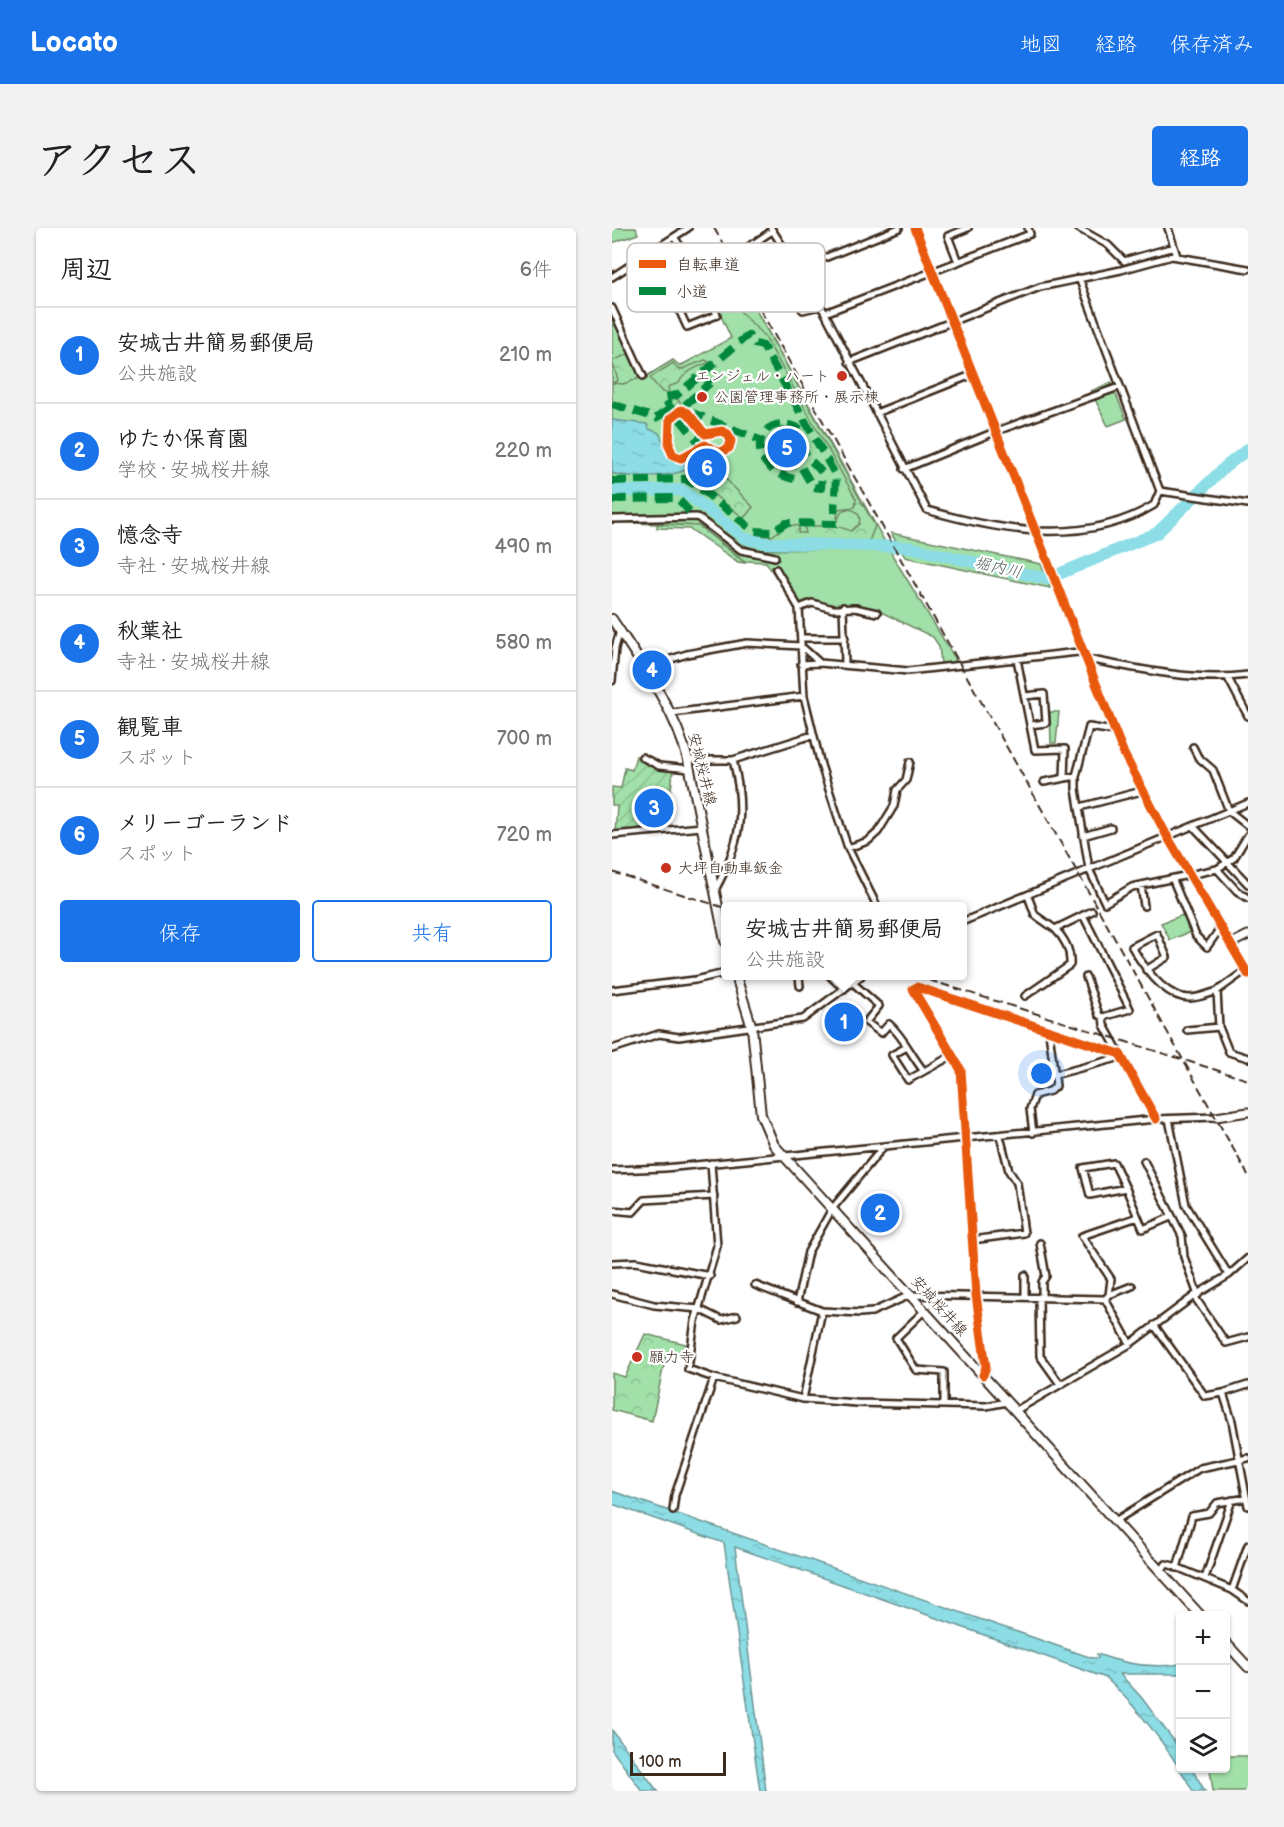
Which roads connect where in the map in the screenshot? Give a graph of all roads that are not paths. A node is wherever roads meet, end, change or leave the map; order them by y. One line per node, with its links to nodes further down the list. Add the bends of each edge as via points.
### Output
1 (688, 228): 9 (street)
2 (899, 228): 17 (street)
3 (915, 228): 21 (street)
4 (968, 228): 18 (street, via 948,236)
5 (1028, 228): 18 (street, via 1030,234)
6 (1078, 228): 15 (street, via 1108,245 1124,261)
7 (1168, 228): 15 (street)
8 (772, 229): 13 (street); 14 (street)
9 (679, 231): 10 (street)
10 (674, 237): 11 (street); 12 (street)
11 (665, 243)
12 (678, 243)
13 (753, 243)
14 (781, 243)
15 (1174, 247): 16 (street)
16 (1177, 256): 20 (street); 23 (street)
17 (825, 258)
18 (958, 262): 21 (street)
19 (627, 267): 22 (street)
20 (1248, 269)
21 (933, 271): 27 (street); 28 (street)
22 (612, 277)
23 (1079, 278): 28 (street, via 1040,287); 32 (street)
24 (612, 308): 31 (street)
25 (680, 312): 26 (street, via 687,327 717,315)
26 (716, 312)
27 (825, 314): 29 (street)
28 (953, 321): 29 (street); 30 (street)
29 (849, 362): 33 (street)
30 (974, 374): 33 (street); 34 (street)
31 (643, 376)
32 (1119, 387): 34 (street); 36 (street)
33 (876, 413): 35 (street)
34 (996, 431): 35 (street); 39 (street)
35 (904, 469): 39 (street, via 927,510)
36 (1160, 492): 37 (street); 39 (street, via 1154,505 1102,528)
37 (1248, 504)
38 (612, 519): 40 (street, via 697,517 741,550)
39 (1038, 533): 50 (street)
40 (775, 557)
41 (776, 569): 43 (street)
42 (843, 607): 43 (street, via 833,609 812,603); 44 (street); 48 (street)
43 (799, 608): 47 (street)
44 (877, 613)
45 (612, 619): 46 (main road, 安城桜井線)
46 (620, 632): 55 (main road, 安城桜井線); 58 (street)
47 (801, 638): 48 (street); 49 (street)
48 (845, 638): 53 (street)
49 (801, 646): 52 (street); 54 (street); 55 (street, via 747,643 687,654)
50 (1086, 656): 51 (street, via 1078,652); 57 (street, via 1131,667); 64 (street)
51 (1017, 659): 53 (street, via 908,671); 60 (street)
52 (820, 663): 53 (street); 54 (street)
53 (845, 663)
54 (801, 664): 59 (street)
55 (643, 668): 61 (main road, 安城桜井線)
56 (1248, 675): 57 (street)
57 (1228, 678): 62 (street)
58 (612, 681)
59 (804, 696): 61 (street); 65 (street)
60 (1024, 696): 63 (street); 63 (street, via 1044,694 1046,723)
61 (672, 713): 68 (main road, 安城桜井線)
62 (1248, 716)
63 (1030, 725): 73 (street, via 1035,750 1065,749)
64 (1114, 732): 72 (street, via 1089,727); 75 (street)
65 (813, 735): 69 (street); 87 (street)
66 (1192, 747): 78 (street, via 1213,770)
67 (642, 757): 71 (street, via 659,766)
68 (688, 760): 69 (street); 71 (main road, 安城桜井線)
69 (733, 760): 95 (street, via 741,792 740,815 731,861)
70 (910, 762): 87 (street, via 894,807 878,832 868,841)
71 (690, 769): 81 (main road, 安城桜井線)
72 (1076, 776): 73 (street); 77 (street)
73 (1065, 778): 74 (street)
74 (1044, 782)
75 (1142, 791): 77 (street); 86 (street)
76 (1248, 803): 78 (street)
77 (1080, 807): 85 (street)
78 (1229, 811): 79 (street); 80 (street)
79 (1193, 826): 86 (street); 88 (street)
80 (1248, 826)
81 (702, 827): 83 (street); 95 (main road, 安城桜井線)
82 (1111, 828): 85 (street)
83 (612, 835)
84 (1248, 835): 88 (street)
85 (1083, 836): 89 (street)
86 (1167, 836): 89 (street); 91 (street)
87 (848, 848): 98 (street)
88 (1227, 863): 90 (street); 93 (street)
89 (1089, 869): 94 (street, via 1105,903); 96 (street)
90 (1217, 869): 91 (street); 97 (street)
91 (1192, 876): 92 (street); 104 (street)
92 (1173, 880): 94 (street); 104 (street, via 1196,936 1207,947)
93 (1248, 884)
94 (1141, 885): 99 (street)
95 (714, 892): 103 (main road, 安城桜井線)
96 (1028, 896): 102 (street); 105 (street, via 1035,915)
97 (1248, 898)
98 (875, 902)
99 (1144, 906)
100 (1092, 911): 101 (street)
101 (1083, 915): 105 (street); 122 (street, via 1130,1009)
102 (967, 920)
103 (721, 921)
104 (1221, 927): 107 (street)
105 (1055, 929): 121 (street, via 1070,954 1070,965)
106 (1248, 934): 107 (street)
107 (1232, 943): 109 (street)
108 (1146, 970): 108 (street, via 1132,947 1157,934 1167,957); 120 (street, via 1177,996 1191,998)
109 (1247, 972): 120 (street)
110 (721, 974): 119 (street)
111 (1086, 977): 122 (street)
112 (738, 980): 124 (main road, 安城桜井線)
113 (800, 980): 117 (street)
114 (835, 980): 118 (street)
115 (855, 980): 116 (street)
116 (853, 982): 118 (street); 127 (street, via 879,1006 866,1022 881,1033 889,1024 899,1033)
117 (800, 986)
118 (844, 989): 124 (street, via 803,1019)
119 (612, 990)
120 (1217, 991): 123 (street)
121 (1025, 996)
122 (1103, 1017): 129 (street)
123 (1219, 1027): 125 (street); 131 (street, via 1229,1052)
124 (752, 1028): 128 (street, via 679,1037 659,1034); 142 (main road, 安城桜井線, via 760,1115)
125 (1187, 1030)
126 (1048, 1032): 129 (street); 130 (street, via 915,987 913,991); 133 (street)
127 (905, 1048): 132 (street); 132 (street, via 892,1055 908,1080)
128 (612, 1049)
129 (1120, 1054): 133 (street); 136 (street)
130 (953, 1055): 132 (street); 140 (street, via 961,1070)
131 (1248, 1058)
132 (923, 1070)
133 (1054, 1075): 138 (street, via 1056,1086 1035,1095 1030,1109)
134 (1248, 1112): 135 (street)
135 (1216, 1117): 137 (street)
136 (1156, 1119): 137 (street); 138 (street)
137 (1169, 1119): 157 (street, via 1186,1205)
138 (1033, 1133): 139 (street)
139 (1000, 1136): 140 (street); 152 (street, via 1009,1171 1017,1183 1024,1233)
140 (965, 1139): 141 (street); 152 (street)
141 (884, 1146): 142 (street); 148 (street)
142 (783, 1155): 144 (street); 148 (main road, 安城桜井線)
143 (1144, 1161): 151 (street)
144 (711, 1163): 145 (street); 147 (street)
145 (612, 1170)
146 (1126, 1188): 146 (street, via 1114,1163 1083,1168 1090,1195); 150 (street)
147 (714, 1196): 149 (street, via 644,1200 633,1212); 158 (street, via 717,1246)
148 (832, 1209): 162 (main road, 安城桜井線); 168 (street, via 808,1252)
149 (612, 1210)
150 (1138, 1217): 151 (street, via 1143,1228); 167 (street, via 1082,1236 1110,1279)
151 (1171, 1217): 164 (street, via 1182,1236)
152 (972, 1240): 163 (street)
153 (1040, 1243): 166 (street, via 1046,1276)
154 (1248, 1258): 157 (street)
155 (612, 1263): 158 (street, via 636,1262)
156 (1025, 1275): 165 (street)
157 (1229, 1275): 164 (street)
158 (710, 1276): 169 (street)
159 (755, 1285): 168 (street)
160 (1132, 1286): 167 (street)
161 (612, 1294): 169 (street, via 654,1305)
162 (910, 1295): 163 (street); 170 (street, via 872,1312); 171 (main road, 安城桜井線)
163 (976, 1295): 165 (street); 176 (street, via 986,1367)
164 (1196, 1295): 173 (street); 174 (street, via 1226,1343)
165 (1025, 1296): 166 (street)
166 (1041, 1297): 167 (street); 178 (street, via 1040,1356)
167 (1107, 1297): 175 (street)
168 (797, 1302): 170 (street)
169 (699, 1309): 172 (street, via 721,1320); 177 (street, via 688,1369)
170 (822, 1311): 181 (street)
171 (924, 1311): 176 (main road, 安城桜井線); 183 (street, via 896,1338 915,1370 944,1372)
172 (737, 1316)
173 (1154, 1325): 175 (street); 180 (street, via 1205,1396)
174 (1248, 1337)
175 (1130, 1344): 178 (street)
176 (983, 1375): 182 (main road, 安城桜井線)
177 (714, 1378): 181 (street); 190 (street)
178 (1060, 1384): 184 (street)
179 (1247, 1387): 180 (street)
180 (1223, 1393): 186 (street)
181 (803, 1398): 183 (street)
182 (1008, 1402): 183 (street, via 999,1406); 184 (main road, 安城桜井線)
183 (944, 1405)
184 (1015, 1411): 191 (main road, 安城桜井線)
185 (1248, 1458): 186 (street)
186 (1239, 1459): 187 (street); 191 (street, via 1200,1468)
187 (1247, 1498): 188 (street); 189 (street)
188 (1232, 1500): 193 (street, via 1217,1503 1209,1513 1192,1516); 195 (street)
189 (1248, 1506)
190 (673, 1510)
191 (1115, 1521): 194 (main road, 安城桜井線)
192 (1248, 1545): 196 (street)
193 (1177, 1568): 194 (street, via 1166,1564); 195 (street)
194 (1161, 1571): 198 (main road, 安城桜井線)
195 (1206, 1578): 196 (street)
196 (1232, 1590): 197 (street)
197 (1248, 1601)
198 (1197, 1611)
199 (1230, 1647): 200 (main road)
200 (1248, 1667)

